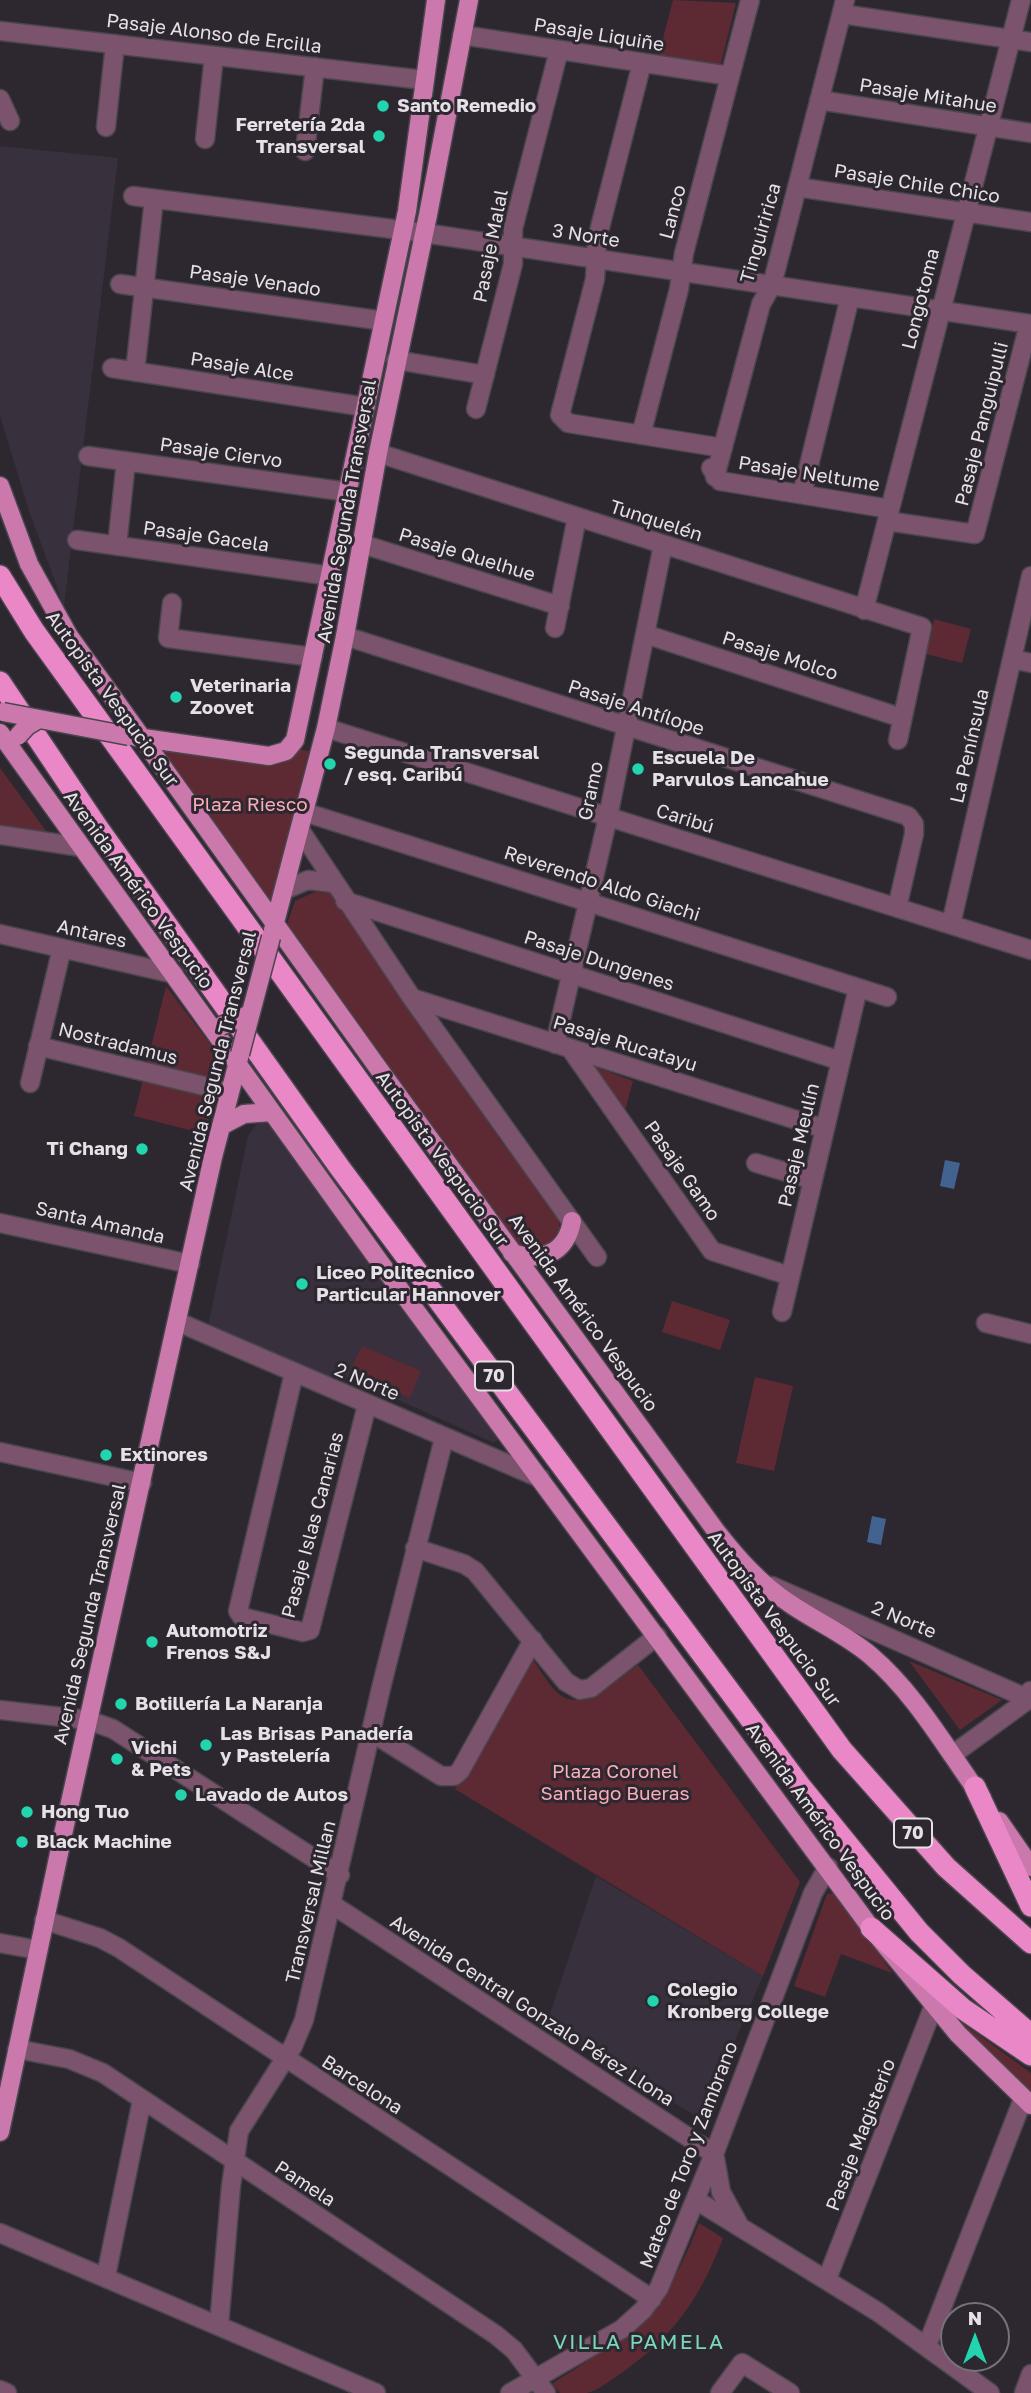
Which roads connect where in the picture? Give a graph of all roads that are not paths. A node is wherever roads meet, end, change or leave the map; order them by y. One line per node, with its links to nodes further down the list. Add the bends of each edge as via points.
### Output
1 (436, 0): 16 (main road, Avenida Segunda Transversal)
2 (469, 0): 7 (main road, Avenida Segunda Transversal)
3 (750, 0): 15 (street, Lanco)
4 (1021, 0): 8 (street, Longotoma)
5 (844, 7): 8 (street); 18 (street, Tinguiririca)
6 (0, 31): 10 (street, Pasaje Alonso de Ercilla)
7 (463, 35): 11 (street, Pasaje Liquiñe); 31 (main road, Avenida Segunda Transversal)
8 (1011, 39): 9 (street); 21 (street, Longotoma)
9 (1031, 42)
10 (115, 44): 12 (street, Pasaje Alonso de Ercilla); 20 (street)
11 (559, 50): 13 (street, Pasaje Liquiñe); 32 (street, Pasaje Malal, via 513,229)
12 (214, 56): 14 (street, Pasaje Alonso de Ercilla); 23 (street)
13 (642, 63): 15 (street, Pasaje Liquiñe); 33 (street, via 597,239)
14 (315, 67): 16 (street, Pasaje Alonso de Ercilla); 24 (street)
15 (730, 76): 34 (street, Lanco)
16 (424, 80): 30 (main road, Avenida Segunda Transversal)
17 (0, 99): 19 (street)
18 (819, 100): 21 (street, Pasaje Mitahue); 25 (street, Tinguiririca)
19 (10, 121)
20 (106, 127)
21 (988, 127): 22 (street, Pasaje Mitahue); 28 (street, Longotoma)
22 (1031, 133)
23 (205, 139)
24 (305, 150)
25 (797, 187): 28 (street, Pasaje Chile Chico); 36 (street, Tinguiririca)
26 (133, 196): 27 (street, 3 Norte)
27 (154, 199): 30 (street, 3 Norte); 37 (street)
28 (966, 212): 29 (street, Pasaje Chile Chico); 39 (street, Longotoma)
29 (1031, 222)
30 (404, 230): 31 (street, 3 Norte); 40 (main road, Avenida Segunda Transversal)
31 (424, 233): 32 (street, 3 Norte); 42 (main road, Avenida Segunda Transversal)
32 (513, 246): 33 (street, 3 Norte); 45 (street, Pasaje Malal, via 513,264)
33 (596, 259): 34 (street, 3 Norte); 48 (street, Pasaje Neltume, via 561,419)
34 (681, 272): 36 (street, 3 Norte); 48 (street, Lanco)
35 (120, 284): 37 (street, Pasaje Venado)
36 (772, 285): 38 (street, 3 Norte); 50 (street, Tinguiririca, via 761,304)
37 (145, 287): 40 (street, Pasaje Venado); 44 (street)
38 (850, 297): 39 (street, 3 Norte); 57 (street)
39 (940, 311): 41 (street, 3 Norte); 58 (street, Longotoma)
40 (384, 321): 46 (main road, Avenida Segunda Transversal)
41 (1030, 324): 60 (street, Pasaje Panguipulli)
42 (396, 360): 45 (street); 51 (main road, Avenida Segunda Transversal)
43 (113, 369): 44 (street, Pasaje Alce)
44 (135, 372): 46 (street, Pasaje Alce)
45 (485, 375): 47 (street, Pasaje Malal)
46 (366, 407): 56 (main road, Avenida Segunda Transversal)
47 (476, 409)
48 (641, 435): 49 (street, Pasaje Neltume)
49 (704, 445): 50 (street, Pasaje Neltume); 54 (street, Pasaje Neltume)
50 (723, 448): 54 (street, Tinguiririca)
51 (378, 453): 59 (street, Tunquelén); 62 (main road, Avenida Segunda Transversal)
52 (88, 456): 53 (street, Pasaje Ciervo)
53 (126, 461): 56 (street, Pasaje Ciervo); 64 (street)
54 (715, 477): 57 (street, Pasaje Neltume)
55 (0, 486): 85 (main road, Avenida Américo Vespucio, via 24,554 52,609)
56 (348, 492): 66 (main road, Avenida Segunda Transversal)
57 (802, 494): 58 (street, Pasaje Neltume)
58 (888, 515): 60 (street, Pasaje Neltume); 71 (street, Longotoma)
59 (577, 517): 63 (street, Tunquelén); 69 (street)
60 (975, 534)
61 (76, 540): 64 (street, Pasaje Gacela)
62 (362, 544): 69 (street, Pasaje Quelhue); 74 (main road, Avenida Segunda Transversal)
63 (663, 545): 71 (street, Tunquelén); 73 (street, Gramo)
64 (117, 546): 66 (street, Pasaje Gacela)
65 (0, 576): 155 (highway, Autopista Vespucio Sur / 70, via 34,631 842,1750 937,1857)
66 (331, 576): 75 (main road, Avenida Segunda Transversal)
67 (1031, 576): 70 (street, La Península)
68 (173, 603): 75 (street, via 169,638)
69 (560, 606): 72 (street)
70 (1027, 607): 76 (street, La Península)
71 (864, 610): 80 (street, Tunquelén, via 922,627)
72 (555, 628)
73 (645, 634): 80 (street, Pasaje Molco); 82 (street, Gramo)
74 (345, 636): 82 (street, Pasaje Antílope); 83 (main road, Avenida Segunda Transversal)
75 (313, 657): 85 (main road, Avenida Segunda Transversal, via 295,740 281,754 269,757)
76 (1012, 659): 77 (street); 98 (street, La Península)
77 (1031, 663)
78 (0, 682): 158 (highway, 70, via 332,1157 808,1796 926,1939)
79 (2, 711): 81 (main road, Avenida Segunda Transversal, bridge)
80 (902, 718): 86 (street)
81 (39, 719): 85 (main road, Avenida Segunda Transversal, bridge); 87 (main road, bridge)
82 (626, 727): 89 (street, Gramo); 97 (street, Pasaje Antílope, via 912,820 914,834)
83 (326, 729): 88 (main road, Avenida Segunda Transversal); 89 (street, Caribú)
84 (0, 733): 87 (main road, Avenida Américo Vespucio)
85 (136, 737): 99 (main road, Avenida Américo Vespucio)
86 (898, 740)
87 (17, 745): 92 (main road, Avenida Américo Vespucio)
88 (304, 812): 90 (main road, Avenida Segunda Transversal); 96 (street, Reverendo Aldo Giachi)
89 (608, 817): 96 (street, Gramo); 97 (street, Caribú)
90 (300, 830): 93 (street); 94 (main road, Avenida Segunda Transversal)
91 (0, 835): 92 (street)
92 (81, 847): 103 (main road, Avenida Américo Vespucio)
93 (333, 883): 94 (street, via 308,880); 95 (street)
94 (285, 890): 99 (main road, Avenida Segunda Transversal)
95 (345, 901): 104 (street, Pasaje Dungenes); 107 (street)
96 (588, 902): 104 (street, Gramo); 105 (street, Reverendo Aldo Giachi)
97 (897, 908): 98 (street, Caribú)
98 (951, 925): 102 (street, Caribú)
99 (273, 930): 108 (main road, Avenida Segunda Transversal, bridge); 123 (main road, Avenida Américo Vespucio)
100 (0, 934): 101 (street, Antares)
101 (62, 948): 103 (street, Antares); 110 (street)
102 (1031, 950)
103 (174, 974): 109 (main road, Avenida Américo Vespucio)
104 (572, 974): 111 (street, Gramo); 113 (street, Pasaje Dungenes)
105 (858, 988): 106 (street, Reverendo Aldo Giachi); 113 (street, Pasaje Meulín)
106 (887, 997)
107 (412, 998): 111 (street, Pasaje Rucatayu); 121 (street)
108 (250, 1014): 109 (main road, bridge); 112 (main road, Avenida Segunda Transversal, bridge)
109 (215, 1026): 112 (main road, Avenida Américo Vespucio)
110 (38, 1046): 114 (street); 115 (street, Nostradamus)
111 (563, 1046): 118 (street, Pasaje Rucatayu); 126 (street, Pasaje Gamo, via 712,1251)
112 (238, 1060): 115 (main road, Avenida Segunda Transversal); 116 (main road, Avenida Américo Vespucio)
113 (841, 1061): 118 (street, Pasaje Meulín)
114 (30, 1083)
115 (229, 1092): 117 (main road, Avenida Segunda Transversal)
116 (272, 1112): 117 (main road, via 244,1114); 135 (main road, Avenida Américo Vespucio)
117 (221, 1126): 125 (main road, Avenida Segunda Transversal)
118 (825, 1129): 120 (street, Pasaje Meulín)
119 (756, 1163): 120 (street)
120 (813, 1180): 126 (street, Pasaje Meulín)
121 (572, 1221): 123 (main road, via 566,1240 555,1252 539,1258); 124 (street)
122 (0, 1223): 125 (street, Santa Amanda)
123 (512, 1253): 138 (main road, Avenida Américo Vespucio, via 716,1531)
124 (597, 1258)
125 (190, 1264): 128 (main road, Avenida Segunda Transversal)
126 (790, 1276): 127 (street, Pasaje Meulín)
127 (782, 1312)
128 (178, 1322): 131 (street, 2 Norte); 136 (main road, Avenida Segunda Transversal)
129 (986, 1322): 130 (street)
130 (1031, 1334)
131 (294, 1373): 132 (street, 2 Norte); 132 (street, Pasaje Islas Canarias, via 238,1611 242,1617 310,1630)
132 (367, 1405): 133 (street, 2 Norte)
133 (444, 1438): 135 (street, 2 Norte); 137 (street, Transversal Millan)
134 (0, 1452): 136 (street)
135 (540, 1478): 139 (main road, Avenida Américo Vespucio)
136 (142, 1483): 143 (main road, Avenida Segunda Transversal)
137 (415, 1548): 140 (street, via 475,1571); 144 (street, Transversal Millan)
138 (760, 1581): 141 (street, 2 Norte); 145 (main road, Avenida Américo Vespucio, via 870,1655 904,1689)
139 (657, 1636): 140 (street, via 586,1690 570,1686); 147 (main road, Avenida Américo Vespucio)
140 (533, 1640): 144 (street, via 454,1776 441,1776)
141 (1030, 1695): 145 (street)
142 (0, 1710): 143 (street)
143 (88, 1720): 149 (street, via 114,1729); 152 (main road, Avenida Segunda Transversal)
144 (370, 1732): 149 (street, Transversal Millan)
145 (951, 1755): 146 (main road, Avenida Américo Vespucio)
146 (975, 1787): 148 (main road, Avenida Américo Vespucio); 151 (highway)
147 (828, 1867): 153 (main road, Avenida Américo Vespucio); 165 (street, Mateo de Toro y Zambrano, via 813,1893)
148 (1031, 1867)
149 (340, 1875): 150 (street, Transversal Millan)
150 (333, 1905): 161 (street, Transversal Millan, via 304,2020); 165 (street, Avenida Central Gonzalo Pérez Llona)
151 (1031, 1906)
152 (44, 1920): 156 (main road, Avenida Segunda Transversal); 161 (street, Barcelona, via 119,1948)
153 (871, 1928): 157 (main road, Avenida Américo Vespucio); 160 (highway, via 952,2000)
154 (0, 1943): 156 (street)
155 (1031, 1943)
156 (38, 1950): 159 (main road, Avenida Segunda Transversal)
157 (934, 2005): 163 (main road, Avenida Américo Vespucio); 171 (street, Pasaje Magisterio)
158 (1031, 2035)
159 (17, 2049): 162 (street, Pamela, via 86,2065); 164 (main road, Avenida Segunda Transversal)
160 (1031, 2055)
161 (284, 2059): 166 (street, Transversal Millan, via 244,2121); 172 (street, Barcelona)
162 (142, 2100): 166 (street, Pamela); 170 (street)
163 (1027, 2102): 174 (street)
164 (0, 2132)
165 (714, 2154): 167 (street, Mateo de Toro y Zambrano); 168 (street, via 721,2192)
166 (234, 2162): 173 (street, Transversal Millan); 176 (street, Pamela, via 496,2335 514,2350)
167 (696, 2200): 168 (street); 172 (street, Mateo de Toro y Zambrano)
168 (740, 2226): 171 (street)
169 (0, 2233): 170 (street)
170 (106, 2276): 173 (street)
171 (827, 2279): 174 (street)
172 (652, 2299): 176 (street, Mateo de Toro y Zambrano, via 616,2333)
173 (219, 2325): 179 (street)
174 (928, 2346): 183 (street)
175 (1031, 2374): 184 (street)
176 (541, 2386): 180 (street, Mateo de Toro y Zambrano)
177 (0, 2390): 178 (street)
178 (6, 2393)
179 (376, 2393)
180 (510, 2393)
181 (720, 2393): 182 (street, via 742,2363)
182 (790, 2393)
183 (990, 2393)
184 (1024, 2393)

